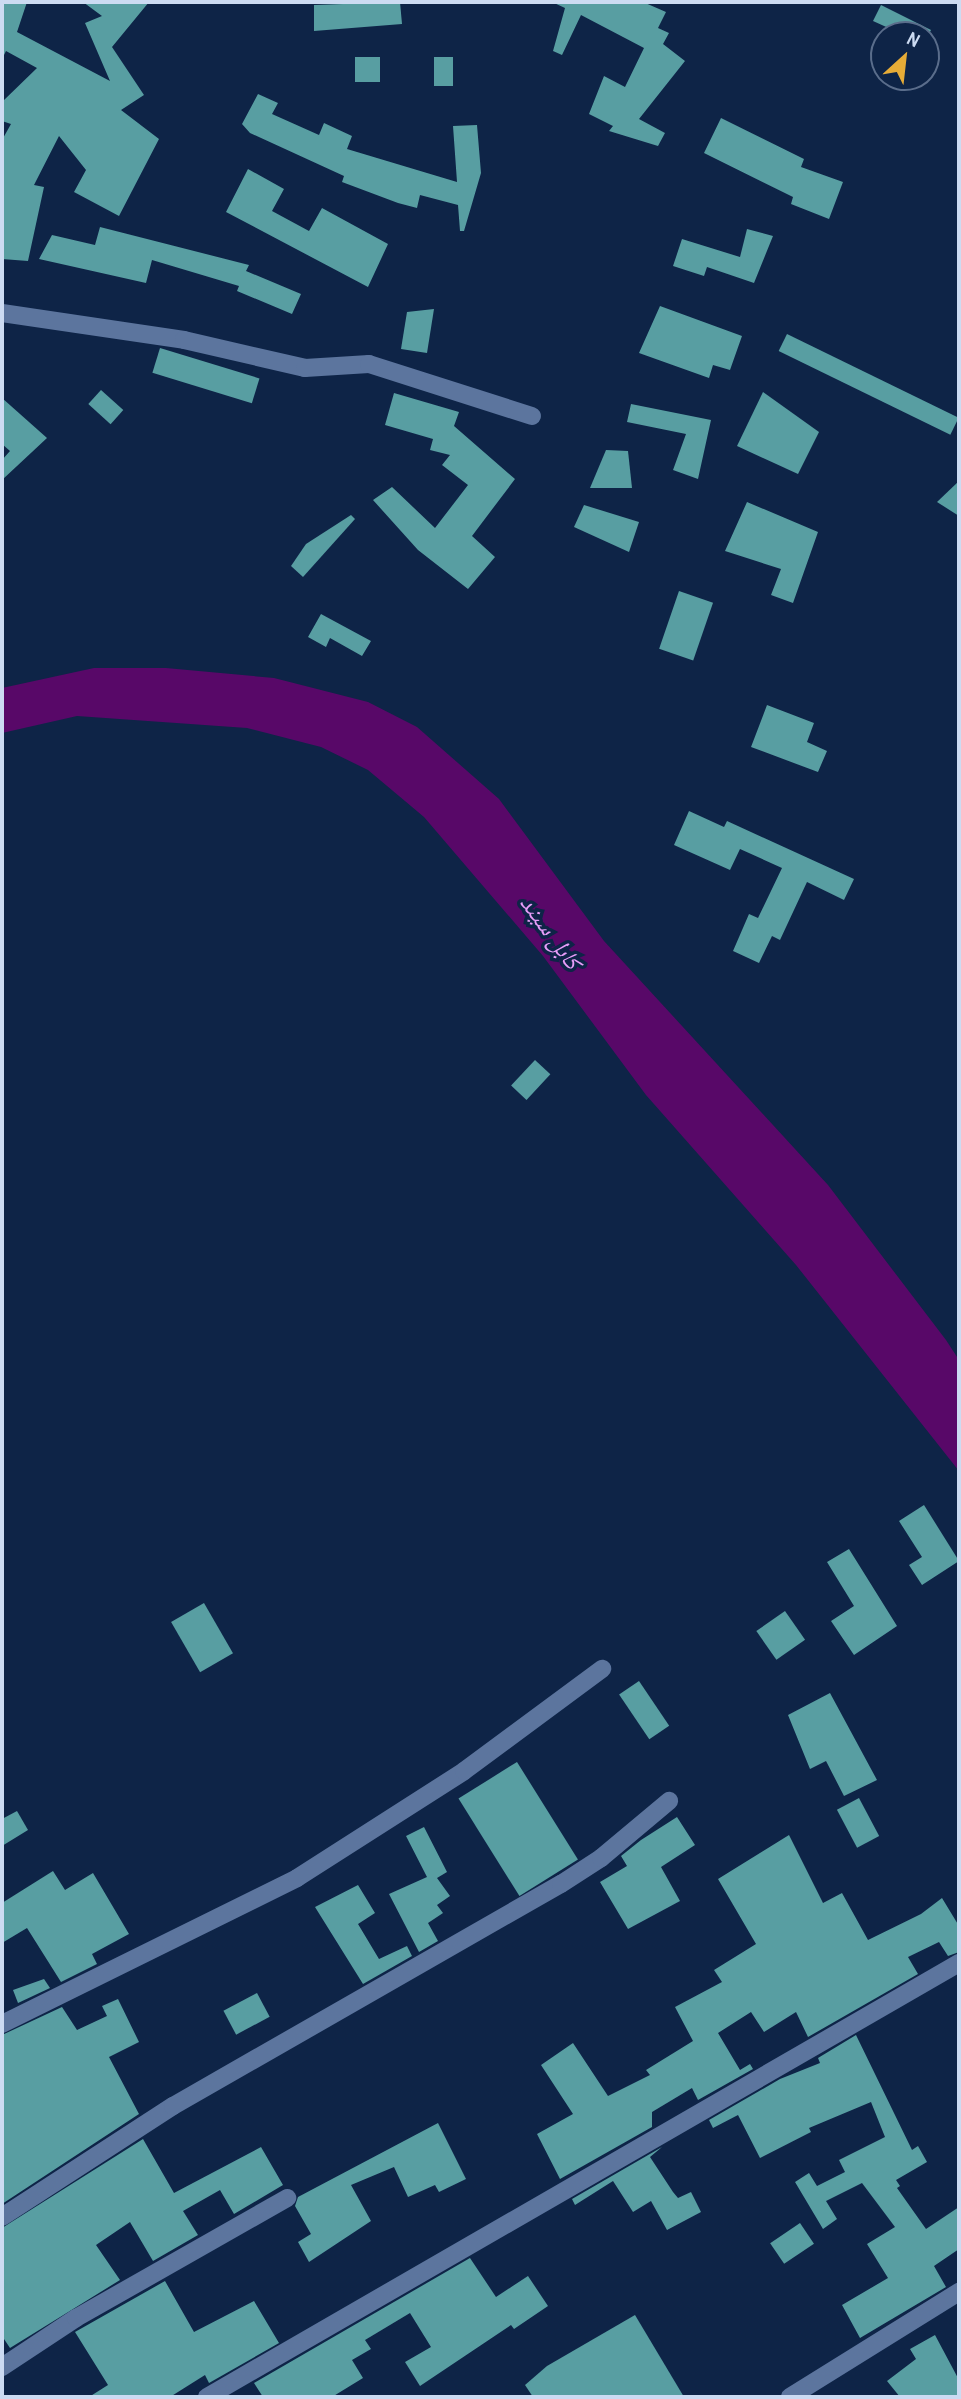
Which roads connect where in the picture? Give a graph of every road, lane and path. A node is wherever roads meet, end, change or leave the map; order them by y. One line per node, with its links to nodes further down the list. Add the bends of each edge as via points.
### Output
1 (2, 313): 2 (street, via 184,340 305,368 369,364)
2 (532, 416)
3 (603, 1669): 6 (street, via 464,1771 297,1878)
4 (668, 1801): 8 (street, via 601,1858 561,1884 173,2106)
5 (959, 1963): 11 (street)
6 (2, 2024)
7 (287, 2198): 10 (street, via 76,2318)
8 (2, 2217)
9 (959, 2292): 12 (street)
10 (2, 2367)
11 (207, 2397)
12 (790, 2397)

